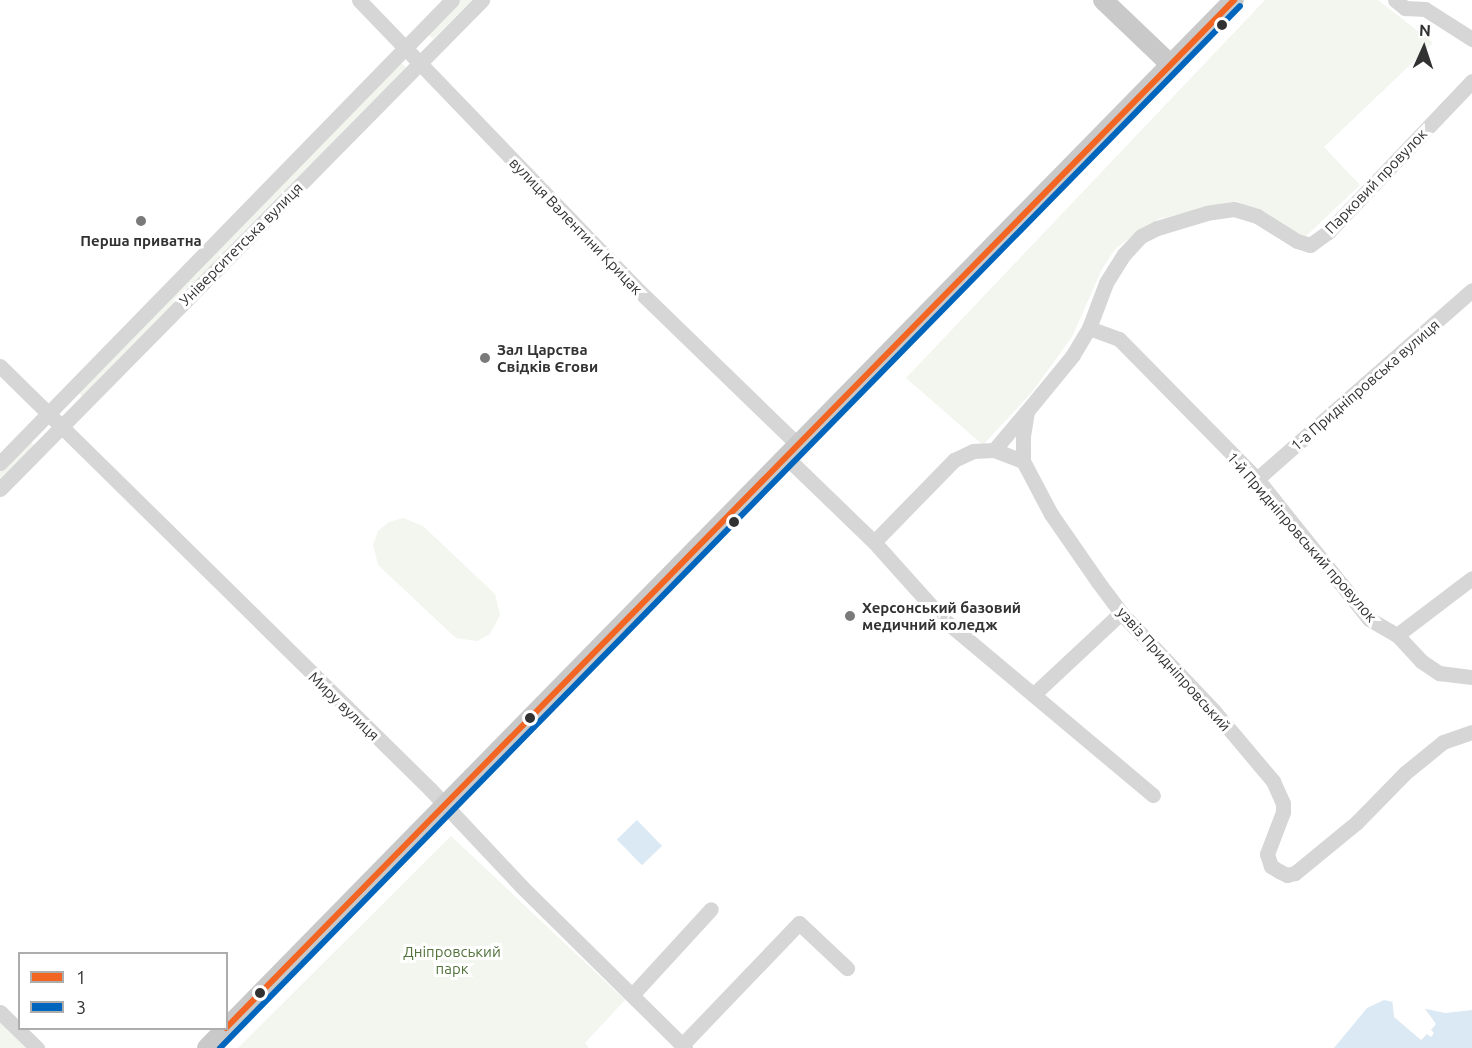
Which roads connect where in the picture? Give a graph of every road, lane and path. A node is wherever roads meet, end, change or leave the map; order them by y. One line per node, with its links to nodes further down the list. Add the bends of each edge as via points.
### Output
1 (359, 0): 9 (street, вулиця Валентини Крицак)
2 (452, 0): 9 (street, Університетська вулиця)
3 (482, 0): 10 (street, Університетська вулиця)
4 (1103, 0): 11 (main road)
5 (1234, 0): 11 (main road)
6 (1395, 0): 7 (street, via 1405,8)
7 (1423, 5): 8 (street)
8 (1472, 39)
9 (405, 48): 10 (street, вулиця Валентини Крицак); 17 (street, Університетська вулиця)
10 (419, 63): 18 (street, Університетська вулиця); 20 (street, вулиця Валентини Крицак)
11 (1170, 64): 20 (main road)
12 (1472, 81): 14 (street, Парковий провулок, via 1316,242 1304,244 1257,216 1234,209 1157,228 1141,236 1124,254 1106,283)
13 (1472, 290): 23 (street, 1-а Придніпровська вулиця)
14 (1089, 328): 16 (street, Парковий провулок, via 1073,355); 23 (street, 1-й Придніпровський провулок, via 1119,339)
15 (0, 366): 17 (street, Миру вулиця)
16 (1027, 411): 19 (street, Парковий провулок); 21 (street)
17 (48, 415): 18 (street, Миру вулиця); 22 (street, Університетська вулиця)
18 (61, 427): 24 (street, Університетська вулиця); 33 (street, Миру вулиця)
19 (994, 450): 21 (street); 25 (street, via 973,451 954,460)
20 (793, 452): 25 (street, вулиця Валентини Крицак); 33 (main road)
21 (1023, 460): 27 (street, узвіз Придніпровський, via 1051,514)
22 (0, 463)
23 (1257, 479): 28 (street, 1-й Придніпровський провулок, via 1369,619)
24 (0, 489)
25 (874, 542): 30 (street, вулиця Валентини Крицак, via 943,619)
26 (1472, 578): 28 (street)
27 (1121, 613): 30 (street); 31 (street, узвіз Придніпровський, via 1214,711 1273,781 1283,812 1270,840 1268,860 1287,875 1295,873 1357,822 1405,773 1443,742)
28 (1397, 635): 29 (street, 1-й Придніпровський провулок, via 1438,673)
29 (1472, 678)
30 (1034, 694): 32 (street, вулиця Валентини Крицак)
31 (1472, 732)
32 (1153, 795)
33 (445, 807): 36 (street, Миру вулиця); 38 (main road)
34 (711, 909): 36 (street)
35 (847, 968): 42 (street, via 799,922)
36 (633, 994): 42 (street, Миру вулиця)
37 (0, 1012): 40 (street)
38 (228, 1027)
39 (18, 1030): 43 (street)
40 (18, 1030)
41 (225, 1030): 44 (main road)
42 (684, 1047)
43 (37, 1048)
44 (207, 1048)

